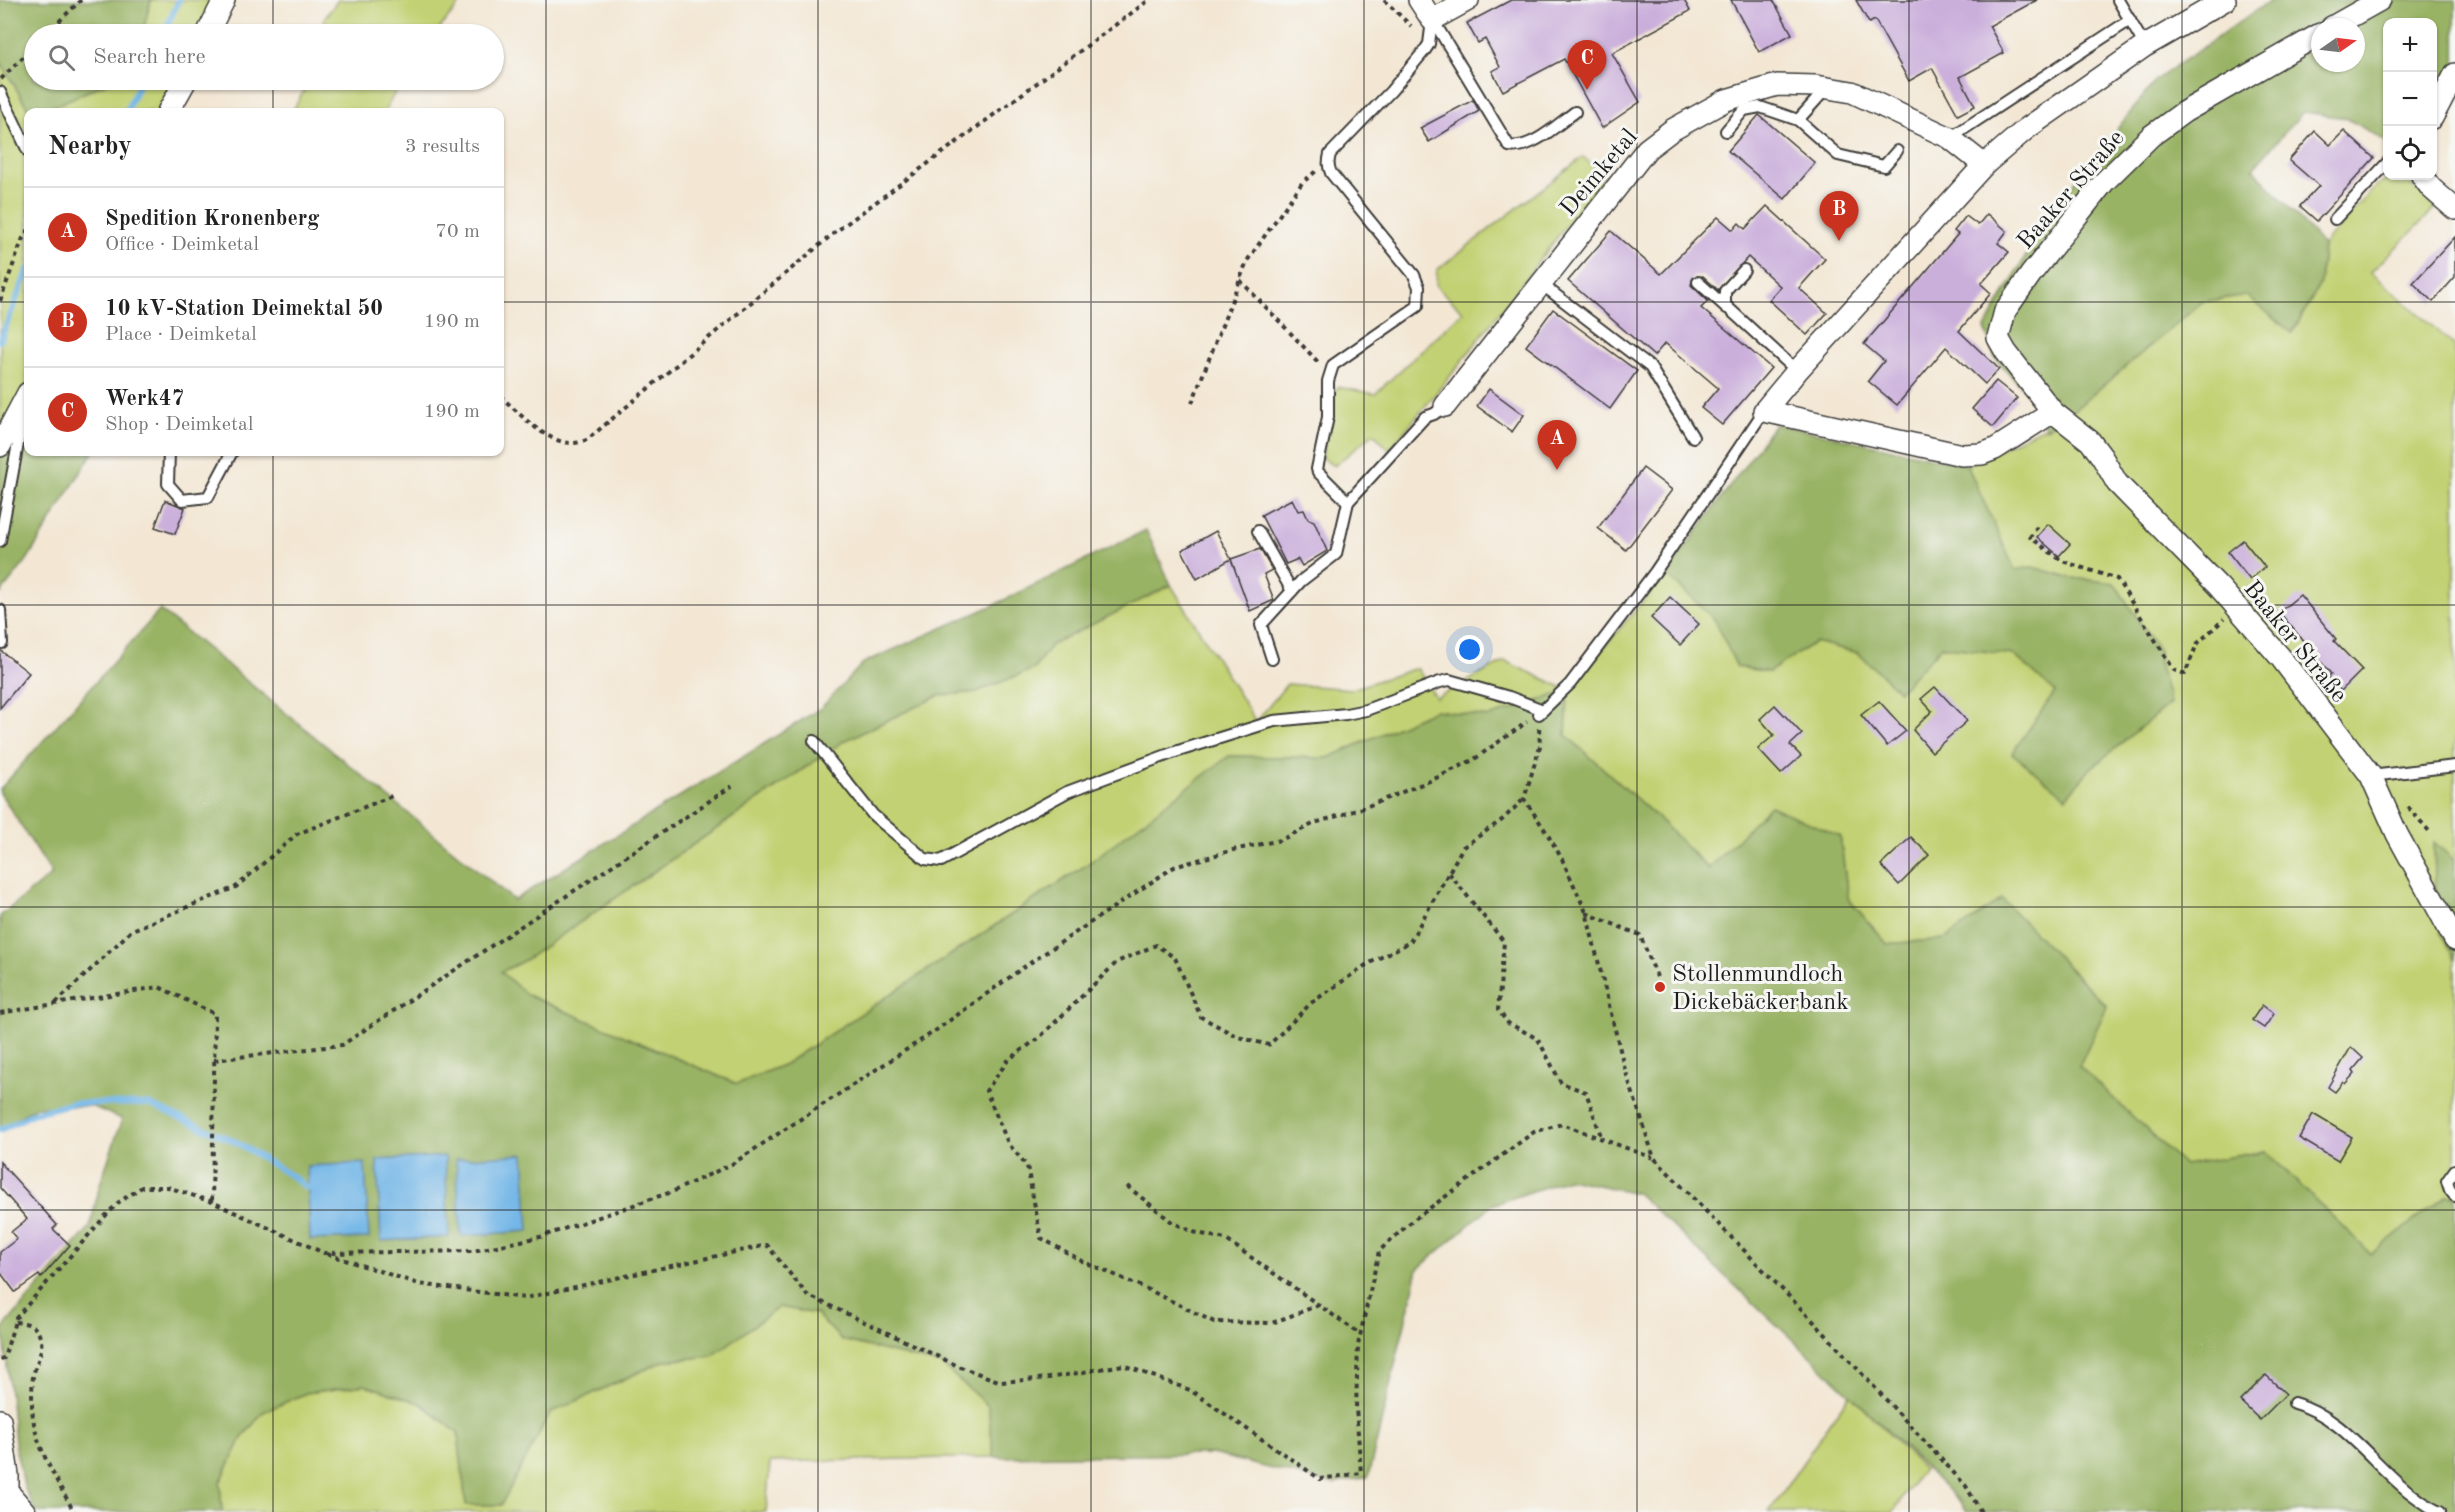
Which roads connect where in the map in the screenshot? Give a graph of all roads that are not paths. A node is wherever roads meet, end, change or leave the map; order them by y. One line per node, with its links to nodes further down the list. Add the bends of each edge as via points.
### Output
1 (224, 0): 10 (street)
2 (1419, 0): 8 (street)
3 (1468, 0): 8 (street)
4 (2118, 0): 9 (lane)
5 (2224, 0): 12 (street)
6 (2380, 0): 7 (street)
7 (2348, 18)
8 (1432, 20): 21 (lane, via 1509,146 1533,141); 46 (lane, via 1429,45 1329,159 1331,173 1419,286 1418,306 1333,365 1329,374 1328,417 1317,469)
9 (2130, 20): 12 (lane); 24 (lane)
10 (212, 24)
11 (2311, 39): 40 (street, Baaker Straße, via 2184,112 2151,136 2104,182 2031,274 2006,311 1998,338)
12 (2145, 46): 27 (street, via 2026,129)
13 (2455, 74): 20 (street)
14 (1827, 88): 22 (lane); 24 (street, Deimketal, via 1852,92); 34 (street, Deimketal, via 1777,86 1725,100 1672,130 1647,148)
15 (180, 90): 18 (street)
16 (183, 90): 19 (lane)
17 (0, 92): 25 (lane)
18 (170, 108)
19 (178, 108)
20 (2437, 110)
21 (1575, 112)
22 (1798, 120): 23 (lane, via 1760,107 1744,110); 26 (lane, via 1838,155 1884,166)
23 (1726, 131)
24 (1950, 138): 27 (street, Deimketal)
25 (24, 143)
26 (1897, 151)
27 (1984, 165): 36 (street)
28 (2383, 167): 31 (lane)
29 (2425, 180): 30 (street)
30 (2455, 209)
31 (2335, 219)
32 (1744, 270): 35 (lane, via 1725,291)
33 (1698, 282): 35 (lane)
34 (1540, 283): 38 (street, Deimketal); 42 (lane, via 1650,367)
35 (1728, 310): 36 (lane)
36 (1797, 371): 39 (street)
37 (24, 401): 41 (street)
38 (1445, 406): 46 (lane, via 1425,417)
39 (1764, 411): 40 (street, via 1962,455 1995,449); 53 (lane, via 1654,572 1570,684 1541,712 1509,697 1449,681 1366,710 1274,721 1067,792 941,861 925,859 873,815)
40 (2053, 412): 55 (street, Baaker Straße, via 2090,441 2117,483 2281,658)
41 (18, 414): 43 (street); 48 (lane, via 22,422)
42 (1693, 437)
43 (0, 446)
44 (169, 456): 45 (lane, via 168,484 182,500 208,497)
45 (229, 456)
46 (1348, 502): 49 (lane, via 1336,554)
47 (1258, 531): 49 (lane)
48 (0, 541)
49 (1292, 591): 52 (lane, via 1261,625)
50 (0, 610): 51 (lane)
51 (2, 643)
52 (1272, 659)
53 (814, 741)
54 (2455, 766): 55 (lane)
55 (2371, 776): 56 (street, Baaker Straße, via 2397,834)
56 (2455, 940)
57 (2455, 1170): 58 (lane, via 2447,1181)
58 (2455, 1196)
59 (2294, 1403): 64 (lane, via 2313,1408 2403,1488)
60 (0, 1420): 61 (street)
61 (8, 1492): 62 (street); 63 (street)
62 (1, 1512)
63 (25, 1512)
64 (2440, 1512)

